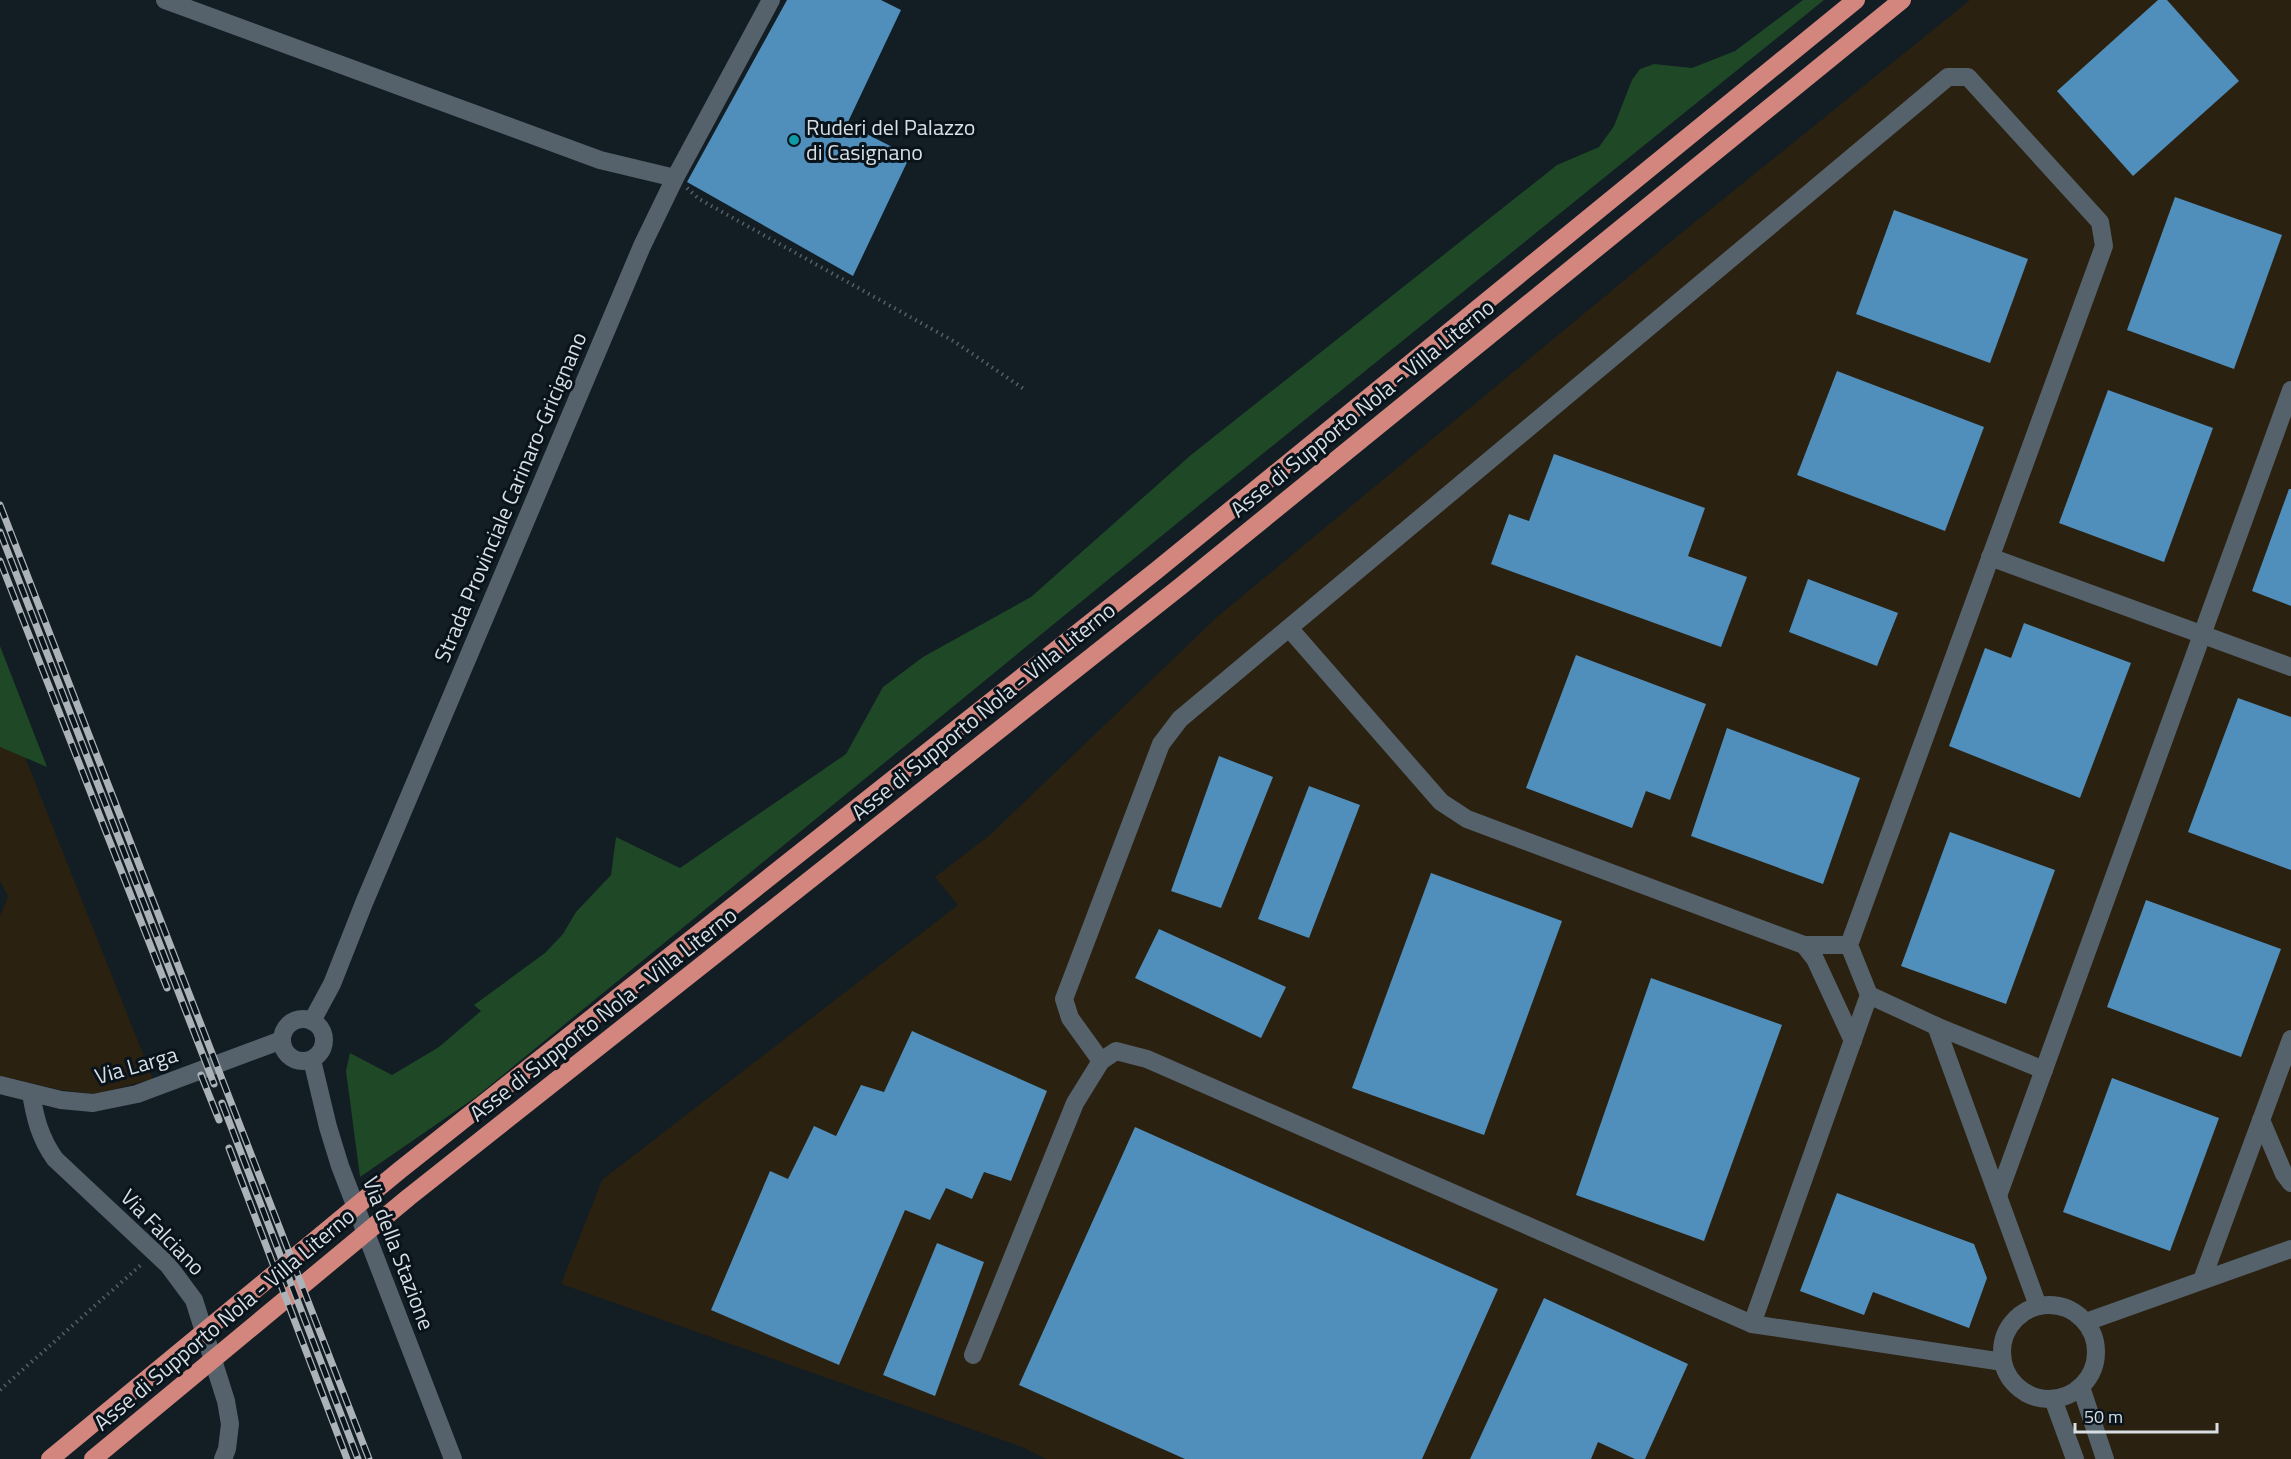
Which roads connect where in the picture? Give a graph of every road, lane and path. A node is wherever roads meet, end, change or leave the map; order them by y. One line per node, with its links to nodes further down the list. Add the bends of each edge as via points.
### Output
1 (165, 0): 5 (street, via 600,160)
2 (771, 0): 5 (street, Strada Provinciale Carinaro-Gricignano)
3 (1902, 0): 40 (highway, Asse di Supporto Nola - Villa Literno, via 1181,586 409,1197)
4 (1854, 2): 39 (highway, Asse di Supporto Nola - Villa Literno, via 1157,570 400,1170)
5 (675, 178): 6 (path, via 699,198 955,342); 15 (street, Strada Provinciale Carinaro-Gricignano, via 642,246 332,984)
6 (1024, 389)
7 (2291, 390): 10 (street)
8 (1990, 557): 9 (street, via 2104,246 2100,222 1968,77 1948,77); 10 (street); 13 (street)
9 (1289, 628): 12 (street, via 1441,802 1467,819); 21 (street, via 1180,719 1161,744 1064,999 1070,1017)
10 (2202, 634): 11 (street); 22 (street)
11 (2291, 667)
12 (1804, 945): 13 (street); 19 (street, via 1815,959)
13 (1849, 945): 14 (street)
14 (1869, 995): 16 (street); 19 (street)
15 (312, 1021): 18 (street, Via Larga, via 292,1022); 20 (street, via 324,1037 322,1051)
16 (1936, 1026): 22 (street); 27 (street)
17 (2291, 1039): 25 (street)
18 (282, 1040): 20 (street, via 292,1058); 24 (street, Via Larga, via 137,1094 93,1103)
19 (1852, 1041): 33 (street)
20 (312, 1060): 42 (street, Via della Stazione, via 340,1166)
21 (1101, 1061): 33 (street, via 1116,1051 1147,1059); 34 (street, via 1075,1103)
22 (2044, 1070): 27 (street)
23 (0, 1085): 24 (street, Via Larga)
24 (31, 1093): 29 (street, Via Falciano, via 35,1122 55,1159)
25 (2261, 1120): 26 (street); 30 (street)
26 (2291, 1183)
27 (1998, 1196): 31 (street)
28 (2291, 1249): 30 (street)
29 (154, 1252): 37 (path); 41 (street, Via Falciano, via 194,1300 226,1401 230,1424)
30 (2202, 1280): 32 (street)
31 (2038, 1306): 32 (street, via 2064,1306); 35 (street, via 2013,1321 2002,1347)
32 (2086, 1322): 36 (street, via 2097,1348 2090,1376)
33 (1752, 1324): 35 (street)
34 (974, 1355)
35 (2003, 1362): 38 (street, via 2008,1375 2026,1393)
36 (2080, 1387): 38 (street, via 2068,1396); 44 (street)
37 (0, 1390)
38 (2053, 1399): 43 (street)
39 (50, 1459)
40 (93, 1459)
41 (223, 1459)
42 (453, 1459)
43 (2075, 1459)
44 (2106, 1459)

